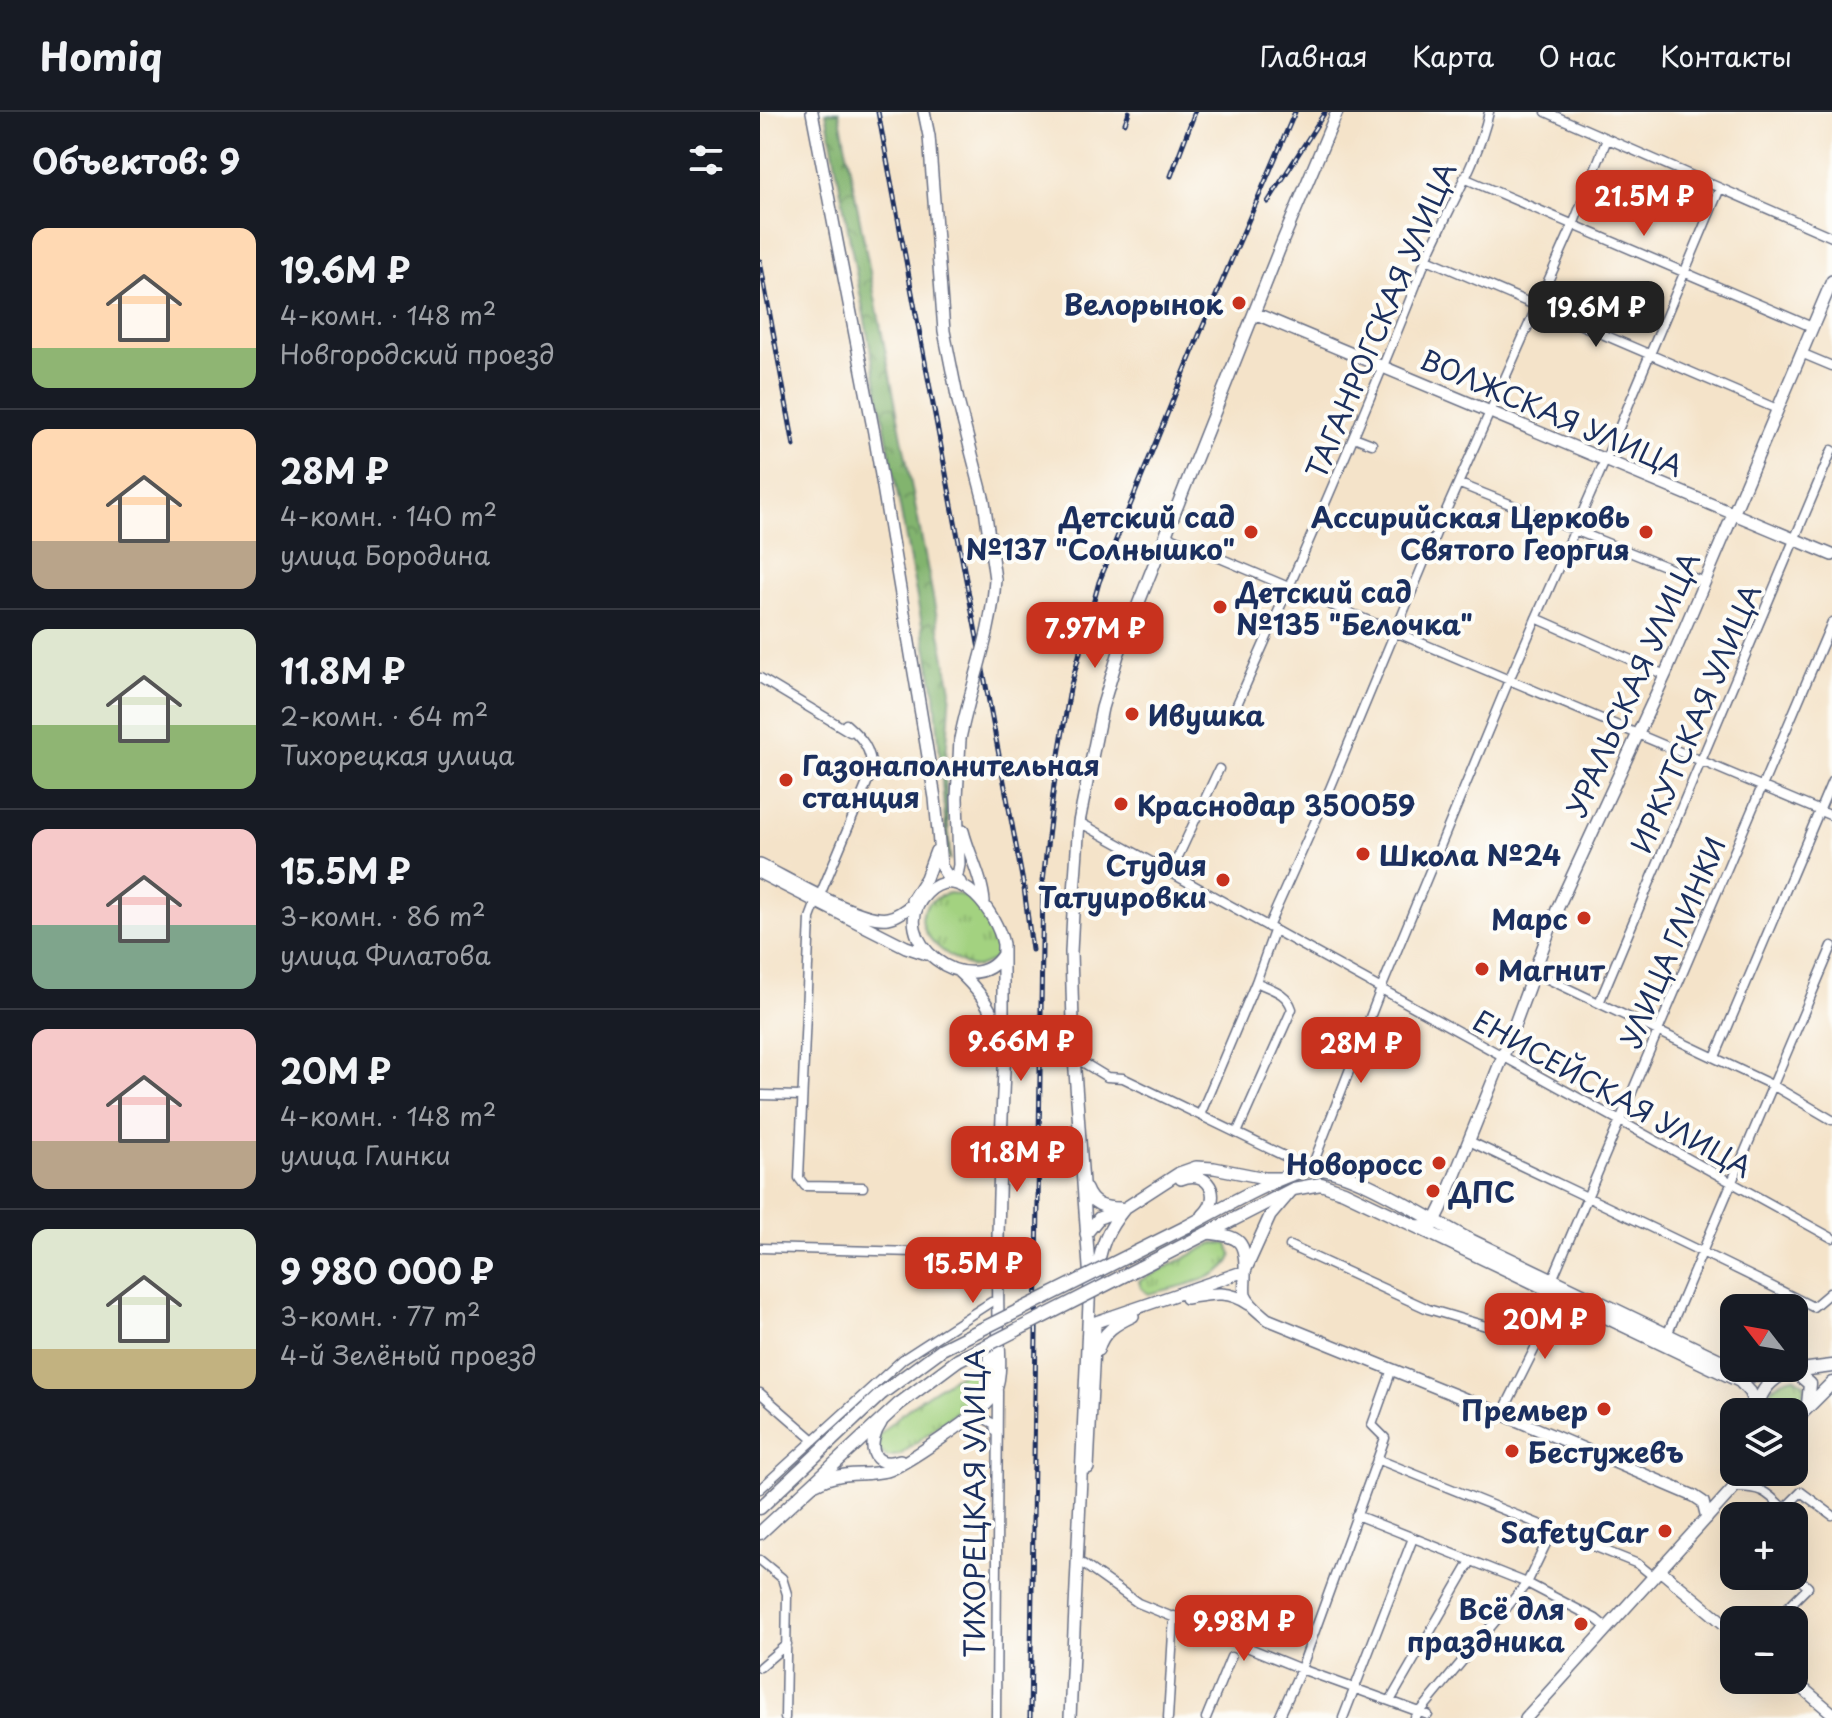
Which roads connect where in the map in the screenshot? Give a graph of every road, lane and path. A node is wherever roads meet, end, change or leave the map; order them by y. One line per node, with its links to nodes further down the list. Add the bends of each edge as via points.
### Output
1 (812, 112): 53 (main road, via 874,433 935,798)
2 (924, 112): 49 (main road, bridge, via 944,331 984,501 995,579 987,640 960,739)
3 (1337, 112): 15 (main road)
4 (1489, 112): 7 (street, ТАГАНРОГСКАЯ УЛИЦА)
5 (1546, 112): 6 (street)
6 (1607, 139): 8 (street); 9 (street)
7 (1464, 178): 9 (street); 11 (street, ТАГАНРОГСКАЯ УЛИЦА)
8 (1720, 188): 10 (street); 12 (street)
9 (1573, 225): 12 (street); 14 (street)
10 (1832, 237)
11 (1427, 259): 14 (street); 20 (street, ТАГАНРОГСКАЯ УЛИЦА)
12 (1683, 272): 16 (street); 18 (street)
13 (1832, 281): 16 (main road, УРАЛЬСКАЯ УЛИЦА)
14 (1538, 306): 18 (street); 22 (street)
15 (1254, 313): 20 (main road, ВОЛЖСКАЯ УЛИЦА); 30 (main road)
16 (1812, 327): 17 (main road, УРАЛЬСКАЯ УЛИЦА)
17 (1801, 353): 19 (street); 21 (main road, УРАЛЬСКАЯ УЛИЦА)
18 (1649, 355): 21 (street); 26 (street)
19 (1832, 366)
20 (1385, 367): 22 (main road, ВОЛЖСКАЯ УЛИЦА); 23 (street, ТАГАНРОГСКАЯ УЛИЦА)
21 (1777, 409): 28 (main road, УРАЛЬСКАЯ УЛИЦА)
22 (1490, 413): 26 (main road, ВОЛЖСКАЯ УЛИЦА); 27 (street)
23 (1354, 437): 24 (street); 34 (street, ТАГАНРОГСКАЯ УЛИЦА)
24 (1372, 444)
25 (1832, 450): 31 (street, ИРКУТСКАЯ УЛИЦА)
26 (1605, 461): 28 (main road, ВОЛЖСКАЯ УЛИЦА); 29 (street)
27 (1460, 484): 29 (street); 37 (street)
28 (1732, 514): 31 (main road, ВОЛЖСКАЯ УЛИЦА); 33 (main road, УРАЛЬСКАЯ УЛИЦА)
29 (1575, 530): 33 (street); 35 (street)
30 (1165, 535): 34 (street); 52 (main road, via 1102,708)
31 (1795, 539): 32 (main road, ВОЛЖСКАЯ УЛИЦА); 45 (street, ИРКУТСКАЯ УЛИЦА)
32 (1832, 555)
33 (1704, 582): 38 (main road, УРАЛЬСКАЯ УЛИЦА)
34 (1289, 587): 37 (street); 41 (street, ТАГАНРОГСКАЯ УЛИЦА)
35 (1536, 618): 38 (street); 40 (street)
36 (1832, 622): 48 (street, УЛИЦА ГЛИНКИ)
37 (1395, 633): 40 (street); 62 (street)
38 (1665, 675): 43 (main road, УРАЛЬСКАЯ УЛИЦА)
39 (760, 678): 44 (street)
40 (1509, 680): 43 (street); 69 (street)
41 (1230, 720)
42 (846, 724): 44 (street)
43 (1639, 735): 45 (street); 67 (main road, УРАЛЬСКАЯ УЛИЦА)
44 (862, 738): 59 (street, via 872,771)
45 (1701, 761): 48 (street); 70 (street, ИРКУТСКАЯ УЛИЦА)
46 (1219, 769): 56 (street)
47 (1832, 781): 50 (street)
48 (1762, 787): 50 (street); 71 (street, УЛИЦА ГЛИНКИ)
49 (958, 811): 57 (main road, via 959,865); 60 (main road, via 981,882)
50 (1819, 811): 51 (street); 74 (street)
51 (1832, 816)
52 (1079, 822): 56 (street, ЕНИСЕЙСКАЯ УЛИЦА); 73 (main road, via 1071,952)
53 (938, 844): 57 (main road); 58 (main road); 61 (main road, via 926,878)
54 (760, 865): 59 (main road)
55 (760, 873): 59 (main road)
56 (1170, 874): 62 (street, ЕНИСЕЙСКАЯ УЛИЦА)
57 (949, 882): 58 (main road); 60 (main road)
58 (930, 890): 61 (main road); 64 (main road, via 915,919)
59 (818, 898): 61 (main road, via 875,918); 64 (main road); 77 (street, via 810,918)
60 (980, 898): 65 (main road, via 1001,935)
61 (904, 910)
62 (1271, 929): 68 (street); 69 (street, ЕНИСЕЙСКАЯ УЛИЦА)
63 (1832, 946): 75 (street)
64 (927, 954): 66 (main road)
65 (1003, 954): 66 (main road, via 986,971); 117 (main road, ТИХОРЕЦКАЯ УЛИЦА, via 1006,1024)
66 (957, 970): 100 (main road, ТИХОРЕЦКАЯ УЛИЦА, via 991,1011 1001,1037)
67 (1533, 972): 70 (street); 72 (main road, УРАЛЬСКАЯ УЛИЦА)
68 (1256, 982): 78 (street); 81 (street, via 1282,994 1292,1009)
69 (1381, 989): 72 (street, ЕНИСЕЙСКАЯ УЛИЦА); 83 (street)
70 (1599, 1003): 71 (street)
71 (1658, 1030): 74 (street); 80 (street, УЛИЦА ГЛИНКИ)
72 (1503, 1056): 80 (street, ЕНИСЕЙСКАЯ УЛИЦА); 82 (main road, УРАЛЬСКАЯ УЛИЦА)
73 (1074, 1057): 78 (street, via 1107,1077 1123,1078); 84 (main road)
74 (1715, 1057): 75 (street)
75 (1774, 1086): 79 (street); 86 (street)
76 (760, 1095): 77 (street)
77 (801, 1096): 87 (street, via 799,1178 805,1186)
78 (1200, 1115): 81 (street)
79 (1831, 1116)
80 (1619, 1121): 86 (street, ЕНИСЕЙСКАЯ УЛИЦА); 89 (street, УЛИЦА ГЛИНКИ)
81 (1237, 1133): 83 (street)
82 (1469, 1141): 89 (street); 91 (main road, УРАЛЬСКАЯ УЛИЦА)
83 (1311, 1169): 85 (main road); 91 (main road, via 1357,1181)
84 (1083, 1181): 90 (main road, via 1093,1202); 95 (main road)
85 (1290, 1183): 88 (main road, via 1196,1167); 92 (main road); 93 (main road, via 1321,1184 1344,1192); 94 (main road); 101 (main road)
86 (1730, 1183): 96 (street, ЕНИСЕЙСКАЯ УЛИЦА); 99 (street)
87 (863, 1187)
88 (1144, 1197): 90 (main road); 92 (main road, via 1186,1177 1206,1181 1213,1198)
89 (1585, 1198): 99 (street); 102 (street, УЛИЦА ГЛИНКИ)
90 (1125, 1208): 95 (main road, via 1099,1218); 109 (main road, via 1102,1242)
91 (1435, 1221): 93 (main road); 102 (main road)
92 (1194, 1223): 139 (main road, bridge, via 942,1349 881,1394)
93 (1415, 1227): 104 (main road)
94 (1206, 1233): 101 (main road, via 1239,1239); 128 (main road, bridge, via 958,1360)
95 (1086, 1234): 109 (main road)
96 (1832, 1238)
97 (1290, 1246): 111 (street, via 1428,1309)
98 (760, 1248): 100 (street)
99 (1703, 1251): 103 (street, via 1813,1307); 110 (street)
100 (993, 1254): 106 (main road, ТИХОРЕЦКАЯ УЛИЦА)
101 (1245, 1271): 105 (main road); 108 (main road, via 1245,1294)
102 (1552, 1280): 110 (main road)
103 (1832, 1291)
104 (1562, 1294): 111 (street); 123 (main road, via 1740,1381)
105 (1167, 1299): 107 (main road); 108 (main road, via 1225,1292)
106 (991, 1302): 117 (main road, ТИХОРЕЦКАЯ УЛИЦА); 132 (street, via 903,1359)
107 (1145, 1306): 109 (main road); 113 (main road, via 1106,1333)
108 (1252, 1307): 115 (main road, via 1267,1319)
109 (1092, 1324): 113 (main road); 148 (main road)
110 (1667, 1335): 112 (main road)
111 (1537, 1341): 129 (street)
112 (1720, 1361)
113 (1093, 1366): 148 (main road)
114 (1832, 1366): 116 (main road)
115 (1392, 1369): 129 (main road); 133 (street, via 1372,1425 1385,1438)
116 (1808, 1370)
117 (994, 1381): 122 (main road); 126 (main road); 130 (street, ТИХОРЕЦКАЯ УЛИЦА)
118 (1772, 1382): 124 (main road)
119 (1806, 1382): 125 (main road)
120 (1832, 1383): 127 (main road)
121 (760, 1393): 132 (street)
122 (992, 1398): 126 (main road); 130 (street)
123 (1753, 1398)
124 (1760, 1398)
125 (1808, 1401)
126 (979, 1406): 128 (main road, via 888,1463 879,1460 872,1444); 130 (street); 131 (main road)
127 (1808, 1406)
128 (888, 1414): 136 (main road)
129 (1502, 1414): 142 (main road, via 1703,1502)
130 (995, 1422): 131 (street, via 975,1417); 166 (street, ТИХОРЕЦКАЯ УЛИЦА)
131 (961, 1423): 136 (main road, via 883,1472 838,1475)
132 (814, 1440): 135 (street)
133 (1377, 1459): 140 (street); 143 (street)
134 (1735, 1487): 137 (street, via 1757,1487); 142 (main road)
135 (760, 1489)
136 (805, 1491): 144 (main road)
137 (1776, 1502)
138 (1796, 1502): 141 (street, via 1801,1492)
139 (760, 1508)
140 (1356, 1515): 145 (street); 159 (street)
141 (1832, 1515)
142 (1707, 1518): 149 (main road)
143 (1553, 1529): 149 (street); 150 (street)
144 (760, 1533)
145 (1413, 1538): 147 (street); 160 (street)
146 (760, 1560): 156 (street, via 782,1578)
147 (1471, 1561): 150 (street); 162 (street)
148 (1080, 1564): 153 (street, via 1138,1603); 167 (main road); 168 (main road)
149 (1658, 1574): 154 (main road); 155 (main road)
150 (1527, 1583): 155 (street); 164 (street)
151 (1805, 1590): 152 (street)
152 (1789, 1606)
153 (1174, 1616): 159 (street); 169 (street)
154 (1720, 1621)
155 (1607, 1628): 173 (main road)
156 (787, 1644): 158 (street); 165 (street)
157 (1231, 1657): 170 (street)
158 (760, 1667)
159 (1301, 1669): 160 (street); 171 (street)
160 (1355, 1687): 162 (street); 172 (street)
161 (1808, 1693): 163 (main road)
162 (1390, 1701): 164 (street)
163 (1832, 1713)
164 (1421, 1715)
165 (785, 1718)
166 (996, 1718)
167 (1070, 1718)
168 (1076, 1718)
169 (1168, 1718)
170 (1206, 1718)
171 (1279, 1718)
172 (1343, 1718)
173 (1526, 1718)

